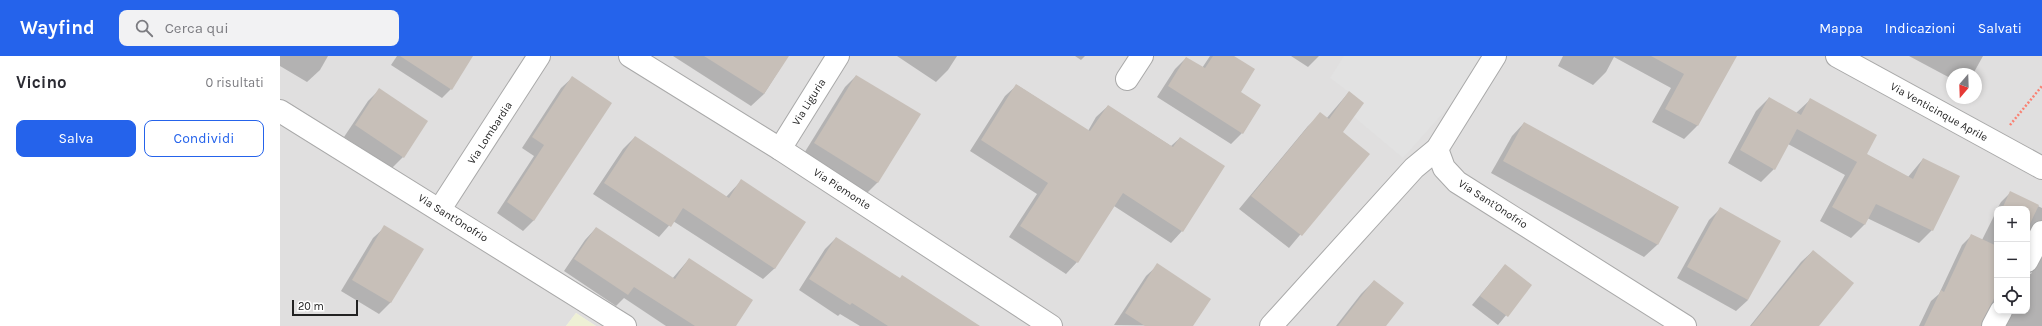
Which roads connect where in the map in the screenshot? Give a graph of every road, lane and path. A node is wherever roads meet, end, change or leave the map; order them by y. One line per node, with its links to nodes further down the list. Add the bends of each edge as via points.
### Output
1 (539, 56): 14 (street, Via Lombardia)
2 (630, 56): 11 (street, Via Piemonte)
3 (838, 56): 11 (street, Via Liguria)
4 (1142, 56): 7 (street)
5 (1495, 56): 12 (street)
6 (1837, 56): 13 (street, Via Venticinque Aprile)
7 (1127, 79)
8 (2042, 86): 10 (path)
9 (280, 111): 14 (street, Via Sant'Onofrio)
10 (2008, 127)
11 (780, 149): 19 (street, Via Piemonte)
12 (1436, 149): 20 (street, via 1414,168); 21 (street, Via Sant'Onofrio, via 1444,168 1457,182)
13 (2042, 168)
14 (440, 210): 18 (street, Via Sant'Onofrio)
15 (2042, 232): 16 (street)
16 (2030, 255)
17 (1999, 314): 22 (street)
18 (625, 326)
19 (1051, 326)
20 (1271, 326)
21 (1685, 326)
22 (1993, 326)

